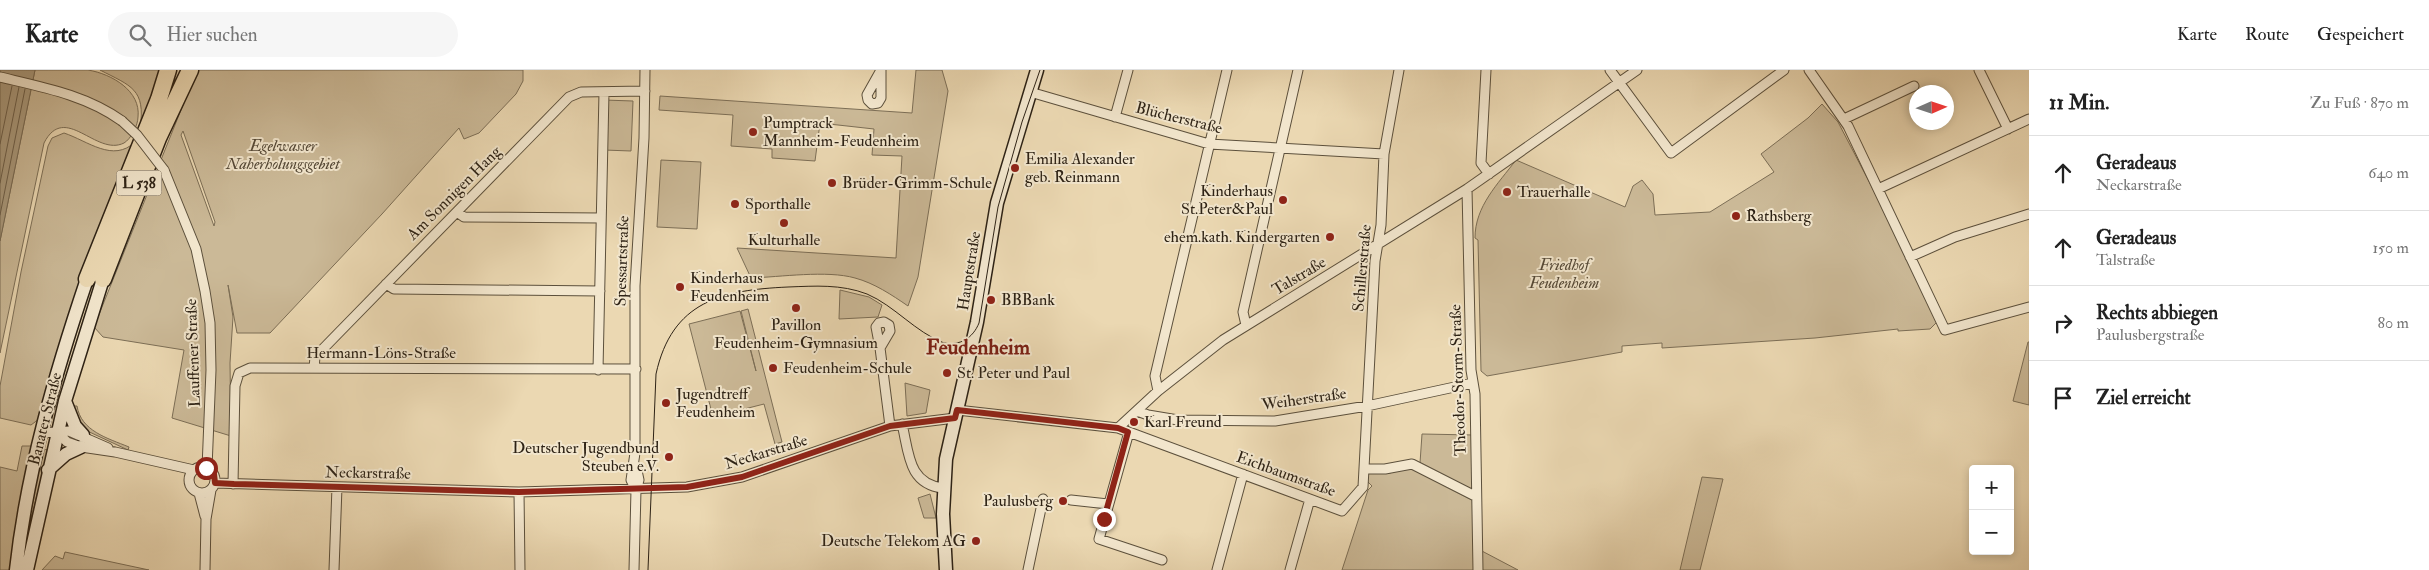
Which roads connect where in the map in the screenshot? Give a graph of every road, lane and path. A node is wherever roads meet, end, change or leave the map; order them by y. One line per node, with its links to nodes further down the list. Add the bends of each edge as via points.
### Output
1 (168, 70): 22 (highway)
2 (175, 70): 22 (highway)
3 (190, 70): 38 (highway, L 538)
4 (645, 70): 20 (street, Spessartstraße)
5 (1037, 70): 21 (main road, Hauptstraße)
6 (1128, 70): 23 (street)
7 (1227, 70): 27 (street)
8 (1298, 70): 28 (street)
9 (1399, 70): 29 (street, Schillerstraße)
10 (1486, 70): 30 (street, via 1481,163)
11 (1610, 70): 17 (street)
12 (1637, 70): 17 (street, Talstraße)
13 (1784, 70): 17 (street, via 1671,154)
14 (1808, 70): 24 (street)
15 (1979, 70): 26 (street)
16 (0, 77): 62 (street, Lauffener Straße, bridge, via 92,103 122,121 142,140 164,170 196,249 210,322 209,452)
17 (1619, 83): 30 (street, Talstraße)
18 (1909, 88): 24 (street)
19 (604, 92): 20 (street, Am Sonnigen Hang); 33 (street, Am Sonnigen Hang, via 580,92 569,97); 35 (street)
20 (645, 92): 45 (street, Spessartstraße, via 635,286)
21 (1030, 92): 23 (street, Blücherstraße); 52 (main road, Hauptstraße, via 997,203 977,322)
22 (159, 99): 38 (highway, L 538)
23 (1115, 117): 27 (street, Blücherstraße)
24 (1844, 119): 32 (street)
25 (2029, 119): 26 (street)
26 (2008, 129): 32 (street)
27 (1209, 144): 28 (street, Blücherstraße); 48 (street, via 1155,376)
28 (1281, 149): 29 (street, Blücherstraße); 42 (street, via 1243,312)
29 (1384, 154): 36 (street, Schillerstraße)
30 (1489, 174): 31 (street, Talstraße)
31 (1467, 189): 36 (street, Talstraße); 47 (street, Theodor-Storm-Straße)
32 (1878, 189): 37 (street)
33 (457, 212): 35 (street, via 464,217); 39 (street, Am Sonnigen Hang)
34 (2029, 214): 37 (street, via 1955,237)
35 (601, 218): 40 (street)
36 (1378, 245): 42 (street, Talstraße); 50 (street, Schillerstraße)
37 (1910, 257): 41 (street, via 1945,330)
38 (95, 279): 49 (main road, Banater Straße / L 538); 53 (main road, Banater Straße / L 538, via 64,348)
39 (386, 284): 40 (street, via 394,289); 44 (street, Am Sonnigen Hang, via 314,357)
40 (600, 291): 46 (street)
41 (2029, 307)
42 (1246, 325): 48 (street, Talstraße)
43 (880, 348): 55 (street)
44 (314, 368): 46 (street, Hermann-Löns-Straße); 68 (street, Hermann-Löns-Straße, via 250,368 238,373 235,386)
45 (636, 369): 46 (street, Hermann-Löns-Straße); 72 (street, Spessartstraße)
46 (598, 370)
47 (1473, 383): 50 (street, Weiherstraße); 75 (street, Theodor-Storm-Straße)
48 (1158, 391): 51 (street, Talstraße)
49 (65, 401): 57 (main road, Banater Straße / L 538); 60 (main road)
50 (1367, 406): 51 (street, Weiherstraße, via 1275,421 1178,420); 63 (street, Schillerstraße)
51 (1137, 411): 56 (street, Talstraße)
52 (956, 414): 54 (street, Neckarstraße); 56 (street); 71 (main road, Hauptstraße)
53 (44, 419): 57 (main road); 59 (main road, Banater Straße / L 538)
54 (902, 424): 55 (street, Neckarstraße); 71 (street, via 914,474 927,484)
55 (890, 426): 72 (street, Neckarstraße, via 742,477 687,487)
56 (1118, 428): 58 (street, Eichbaumstraße)
57 (57, 432): 59 (street); 60 (street, via 69,431); 64 (main road, Banater Straße / L 538)
58 (1128, 432): 66 (street, Eichbaumstraße); 79 (street)
59 (41, 433): 82 (main road, Banater Straße / L 538, via 23,511)
60 (82, 441): 61 (street); 64 (main road)
61 (175, 467): 65 (street); 67 (street)
62 (206, 468): 65 (street); 69 (street, via 214,474)
63 (1365, 469): 75 (street, via 1412,464); 77 (street, Eichbaumstraße, via 1363,487 1342,511)
64 (48, 470): 83 (main road, Banater Straße / L 538)
65 (194, 470): 67 (street)
66 (1243, 474): 77 (street, Eichbaumstraße); 90 (street)
67 (189, 479): 74 (street, via 193,490)
68 (234, 484): 69 (street, Neckarstraße); 70 (street, Neckarstraße)
69 (213, 487): 74 (street); 80 (street)
70 (337, 488): 73 (street, Neckarstraße); 85 (street)
71 (943, 488): 88 (main road, Hauptstraße)
72 (636, 490): 73 (street, Neckarstraße); 87 (street, Spessartstraße)
73 (519, 492): 86 (street)
74 (199, 493): 80 (street)
75 (1475, 496): 92 (street, Theodor-Storm-Straße)
76 (1043, 499): 89 (street)
77 (1310, 499): 91 (street)
78 (1071, 500): 79 (street)
79 (1108, 504): 81 (street, via 1099,539)
80 (206, 519): 84 (street)
81 (1162, 560)
82 (16, 570)
83 (27, 570)
84 (205, 570)
85 (334, 570)
86 (520, 570)
87 (634, 570)
88 (946, 570)
89 (1028, 570)
90 (1216, 570)
91 (1290, 570)
92 (1478, 570)

